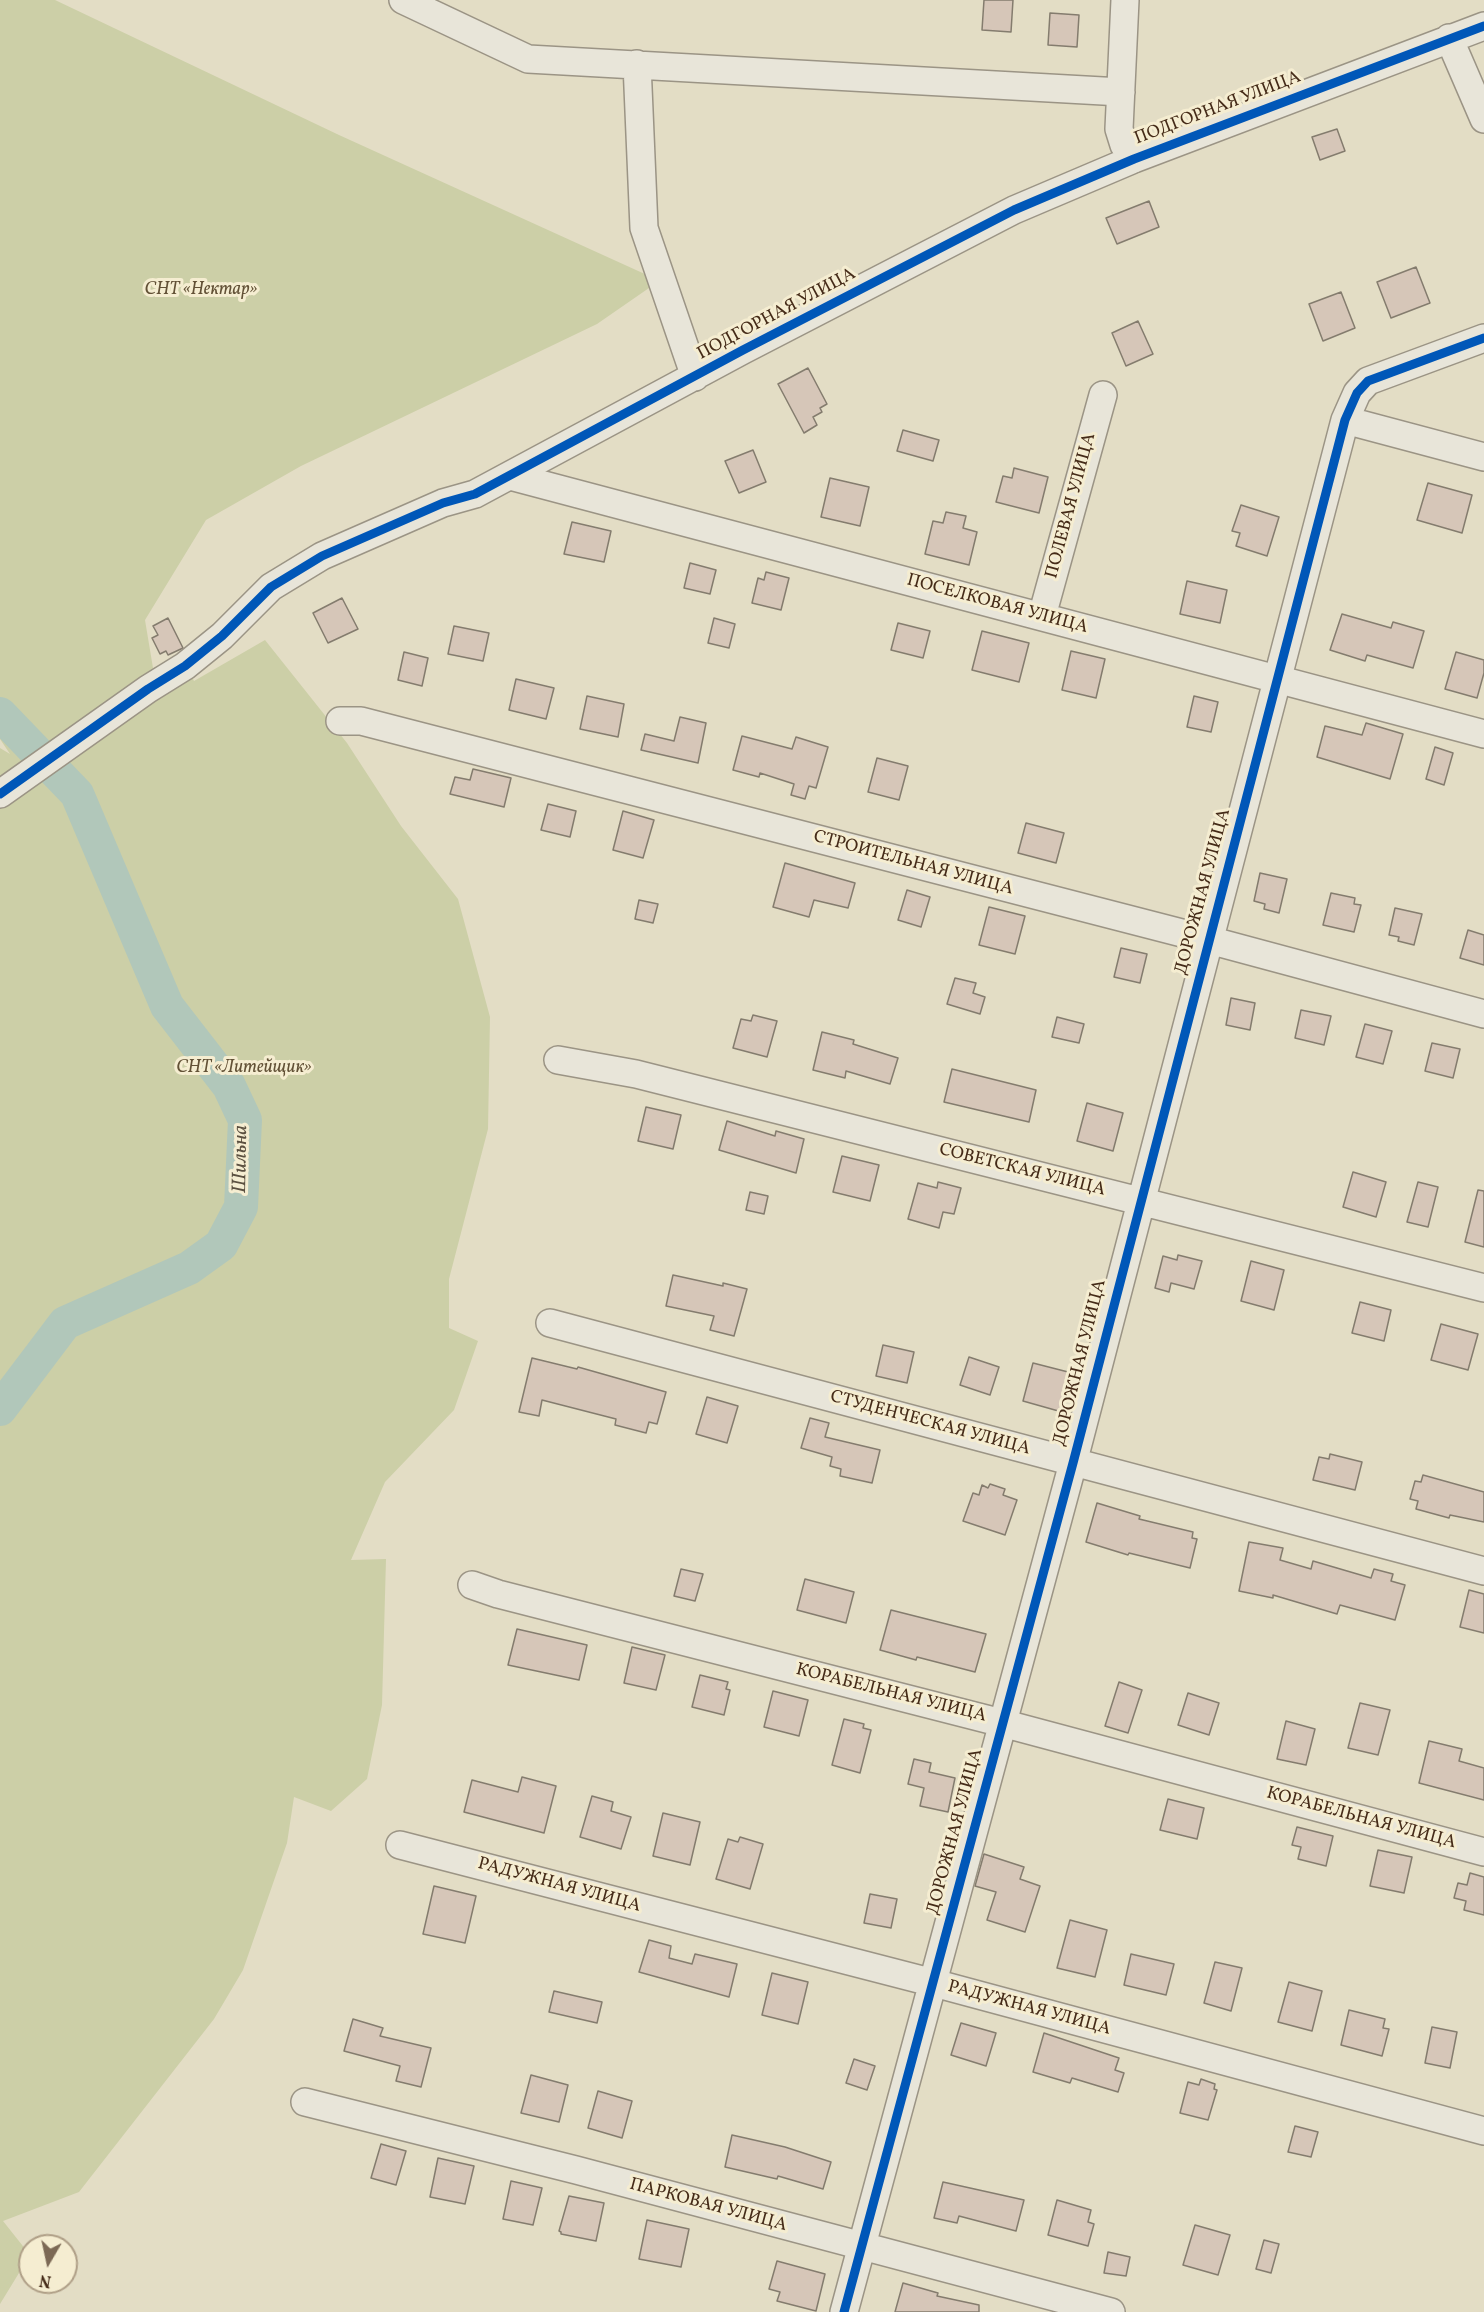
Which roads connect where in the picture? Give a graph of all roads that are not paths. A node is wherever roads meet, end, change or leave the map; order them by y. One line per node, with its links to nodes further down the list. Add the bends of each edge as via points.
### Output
1 (403, 0): 5 (street, via 528,59)
2 (1125, 0): 6 (street)
3 (1484, 26): 4 (street, ПОДГОРНАЯ УЛИЦА)
4 (1449, 38): 7 (street); 8 (street, ПОДГОРНАЯ УЛИЦА)
5 (637, 64): 6 (street); 10 (street, via 644,228)
6 (1121, 92): 8 (street, via 1119,129)
7 (1484, 119)
8 (1134, 159): 10 (street, ПОДГОРНАЯ УЛИЦА, via 1014,210)
9 (1484, 338): 12 (street, ДОРОЖНАЯ УЛИЦА, via 1368,381 1357,393)
10 (695, 377): 14 (street, ПОДГОРНАЯ УЛИЦА)
11 (1103, 395): 15 (street, ПОЛЕВАЯ УЛИЦА)
12 (1345, 420): 13 (street); 16 (street, ДОРОЖНАЯ УЛИЦА)
13 (1484, 457)
14 (510, 476): 15 (street, ПОСЕЛКОВАЯ УЛИЦА); 19 (street, ПОДГОРНАЯ УЛИЦА, via 322,556 271,587 185,666)
15 (1042, 616): 16 (street, ПОСЕЛКОВАЯ УЛИЦА)
16 (1276, 679): 18 (street, ПОСЕЛКОВАЯ УЛИЦА); 20 (street, ДОРОЖНАЯ УЛИЦА)
17 (340, 721): 20 (street, СТРОИТЕЛЬНАЯ УЛИЦА, via 361,721)
18 (1484, 734)
19 (5, 790)
20 (1209, 940): 21 (street, СТРОИТЕЛЬНАЯ УЛИЦА); 23 (street, ДОРОЖНАЯ УЛИЦА)
21 (1484, 1014)
22 (558, 1060): 23 (street, СОВЕТСКАЯ УЛИЦА, via 636,1074)
23 (1140, 1200): 24 (street, СОВЕТСКАЯ УЛИЦА); 26 (street, ДОРОЖНАЯ УЛИЦА)
24 (1484, 1288)
25 (550, 1323): 26 (street, СТУДЕНЧЕСКАЯ УЛИЦА)
26 (1073, 1463): 27 (street, СТУДЕНЧЕСКАЯ УЛИЦА); 29 (street, ДОРОЖНАЯ УЛИЦА)
27 (1484, 1571)
28 (472, 1585): 29 (street, КОРАБЕЛЬНАЯ УЛИЦА)
29 (1002, 1723): 31 (street, КОРАБЕЛЬНАЯ УЛИЦА); 32 (street, ДОРОЖНАЯ УЛИЦА)
30 (400, 1845): 32 (street, РАДУЖНАЯ УЛИЦА)
31 (1484, 1852)
32 (934, 1983): 34 (street, РАДУЖНАЯ УЛИЦА); 35 (street, ДОРОЖНАЯ УЛИЦА)
33 (305, 2102): 35 (street, ПАРКОВАЯ УЛИЦА)
34 (1484, 2131)
35 (860, 2246): 36 (street, ДОРОЖНАЯ УЛИЦА); 37 (street, ПАРКОВАЯ УЛИЦА)
36 (844, 2312)
37 (1111, 2312)

